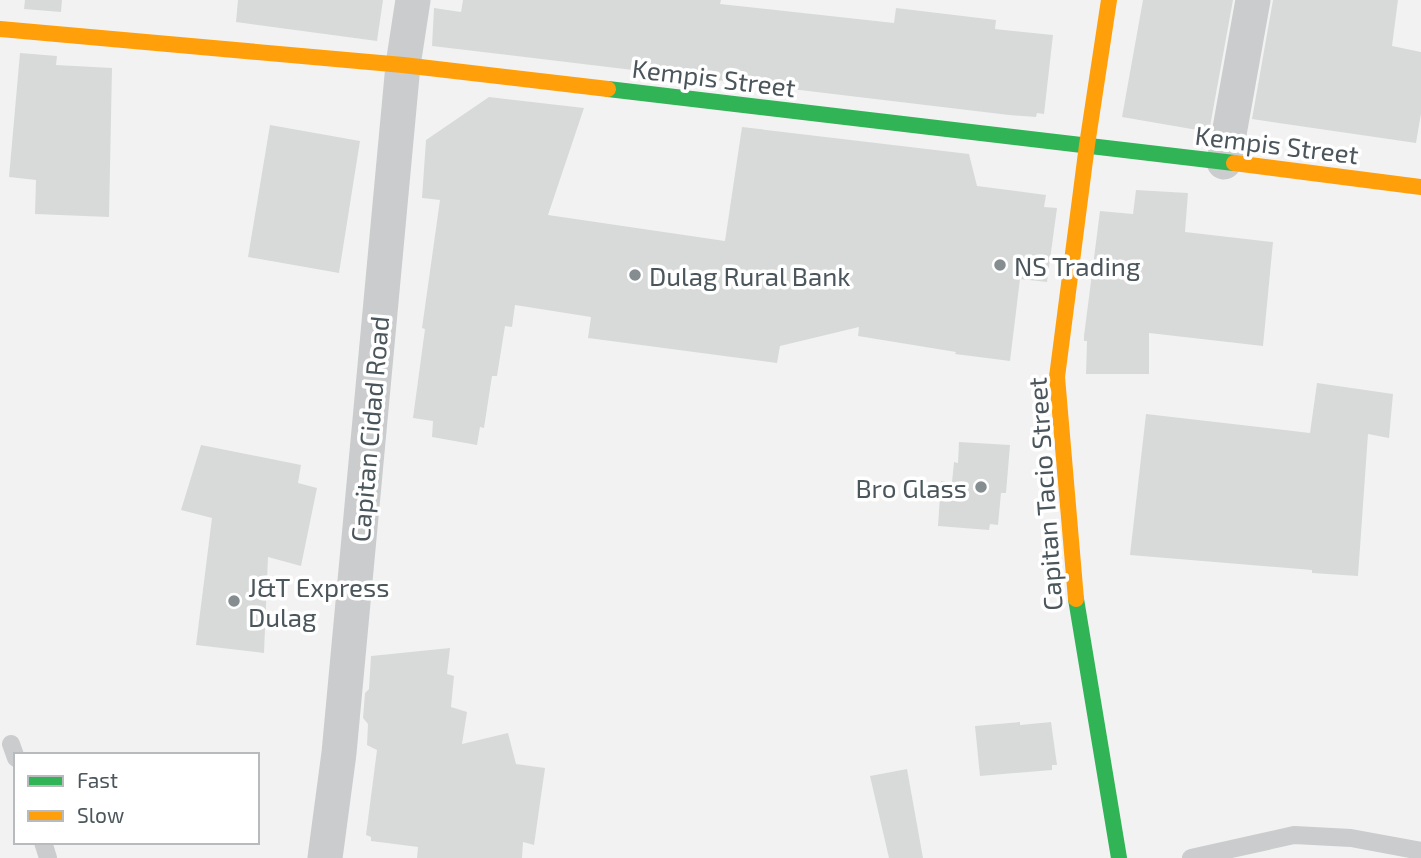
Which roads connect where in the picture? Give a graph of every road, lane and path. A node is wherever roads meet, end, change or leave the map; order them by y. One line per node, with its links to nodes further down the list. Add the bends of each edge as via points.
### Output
1 (412, 0): 5 (street, Capitan Cidad Road)
2 (1109, 0): 6 (street, Capitan Tacio Street)
3 (1253, 0): 7 (street)
4 (0, 29): 5 (street, Kempis Street)
5 (403, 65): 6 (street, Kempis Street); 10 (street, Capitan Cidad Road, via 339,753)
6 (1087, 145): 7 (street, Kempis Street); 11 (street, Capitan Tacio Street, via 1057,377 1078,617)
7 (1224, 162): 8 (street, Kempis Street)
8 (1421, 187)
9 (1421, 851): 12 (lane, via 1351,838 1294,835)
10 (325, 858)
11 (1119, 858)
12 (1191, 858)

